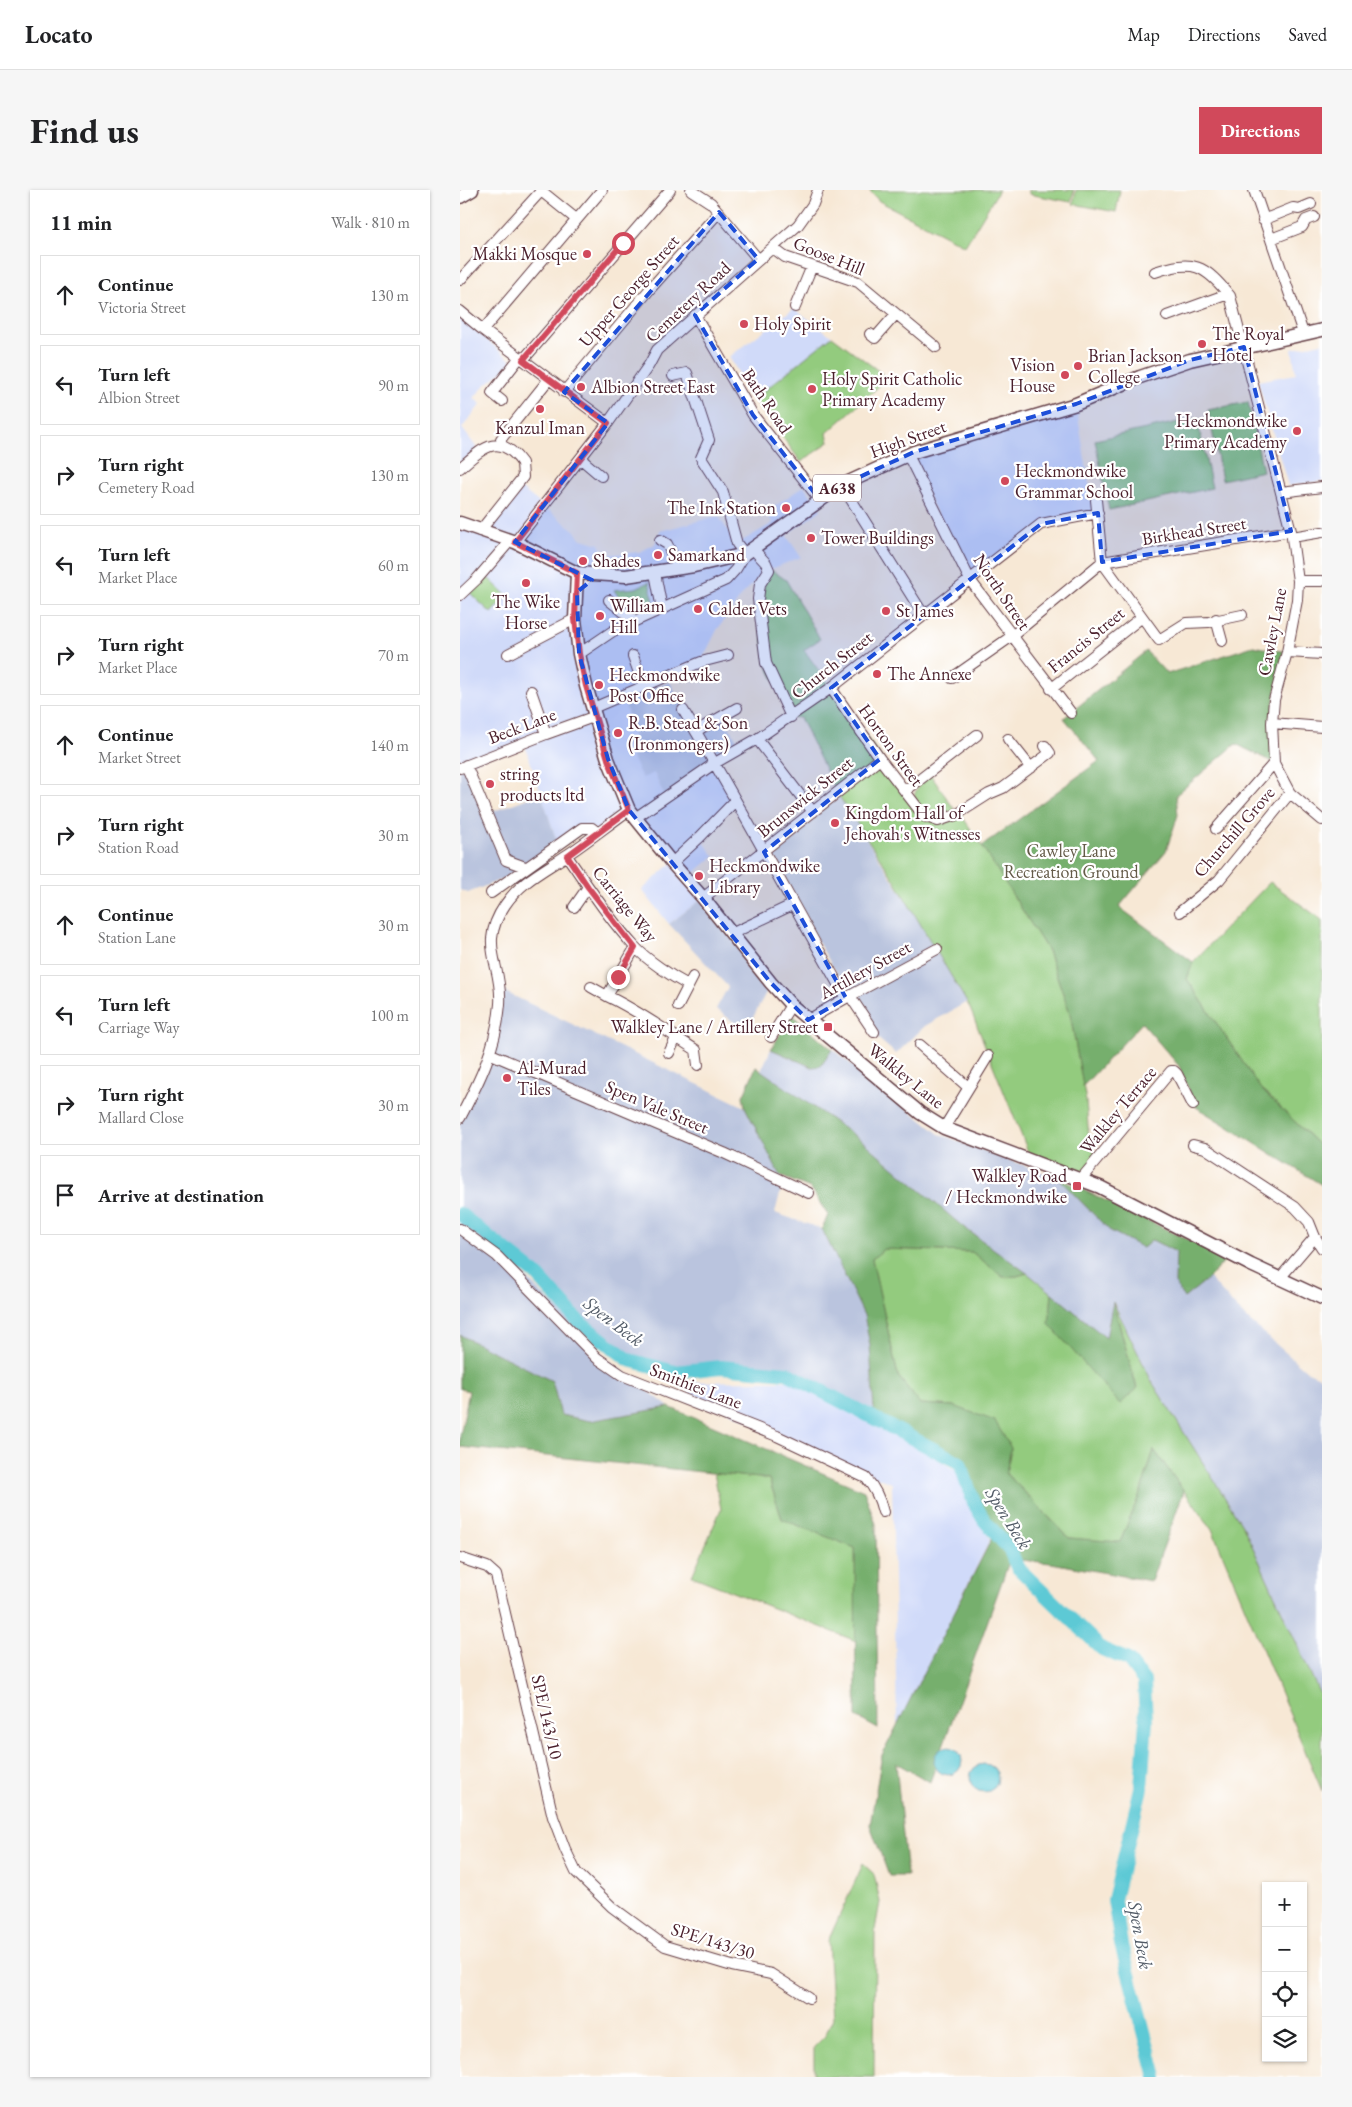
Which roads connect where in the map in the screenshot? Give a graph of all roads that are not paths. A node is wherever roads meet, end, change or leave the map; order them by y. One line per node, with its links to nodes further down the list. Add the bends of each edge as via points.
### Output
1 (472, 190): 9 (main road)
2 (540, 190): 14 (street); 21 (street)
3 (602, 190): 14 (street)
4 (670, 190): 34 (street)
5 (691, 190): 10 (street)
6 (712, 190): 10 (street)
7 (818, 190): 17 (street, Cemetery Road, via 813,204 798,225)
8 (1254, 190): 15 (street)
9 (460, 197)
10 (711, 203): 12 (street)
11 (1311, 204): 15 (street)
12 (719, 212): 18 (street); 37 (street, Upper George Street)
13 (1314, 217): 16 (street, via 1302,226)
14 (576, 219): 28 (street)
15 (1263, 220): 16 (street)
16 (1271, 239): 30 (street)
17 (773, 248): 18 (street, Cemetery Road); 19 (street, Goose Hill, via 785,257)
18 (758, 259): 27 (street, Cemetery Road)
19 (812, 266): 23 (street); 25 (street, Goose Hill, via 858,282)
20 (1155, 272): 22 (street, via 1175,265 1192,264 1218,281)
21 (460, 280)
22 (1228, 294): 26 (street); 33 (street, Cawley Lane)
23 (795, 307)
24 (460, 310): 28 (street)
25 (896, 314): 31 (street); 32 (street, Goose Hill)
26 (1167, 316)
27 (692, 317): 39 (street, Cemetery Road, via 657,350); 48 (street, Bath Road, via 753,415)
28 (483, 330): 34 (street)
29 (1322, 330): 30 (main road, High Street / A638)
30 (1303, 334): 33 (main road, High Street / A638)
31 (876, 339)
32 (936, 346)
33 (1244, 347): 41 (main road, High Street / A638, via 1190,360 1076,404); 47 (street, Cawley Lane)
34 (522, 358): 36 (street); 38 (street, via 492,393)
35 (673, 376): 57 (street, via 687,373 709,440 701,458 723,492 736,544)
36 (549, 379): 37 (street); 40 (street)
37 (564, 392): 39 (street)
38 (502, 401)
39 (608, 423): 42 (street, Cemetery Road)
40 (501, 438)
41 (906, 456): 45 (main road, High Street / A638); 63 (street, North Street, via 911,460)
42 (581, 459): 44 (street); 56 (street, Cemetery Road)
43 (460, 468): 52 (street, via 480,451 499,444 507,446 522,463 523,477)
44 (601, 476)
45 (842, 485): 48 (main road, High Street / A638); 70 (street)
46 (1322, 487): 47 (street)
47 (1281, 492): 54 (street, Cawley Lane)
48 (820, 500): 57 (main road, High Street / A638)
49 (1096, 500): 50 (street)
50 (1098, 513): 58 (street); 63 (street, Church Street, via 1041,524)
51 (460, 523): 52 (main road, A638)
52 (480, 531): 56 (main road, A638)
53 (1322, 532): 54 (street, Birkhead Street)
54 (1292, 534): 58 (street, Birkhead Street); 64 (street, Cawley Lane)
55 (660, 540): 59 (street, via 668,544)
56 (513, 542): 60 (main road, A638); 67 (street, Cemetery Road)
57 (749, 552): 59 (main road, High Street / A638); 69 (street, via 726,580); 93 (street, via 766,563 769,570 760,584 758,599 766,663)
58 (1102, 562): 72 (street); 76 (street)
59 (679, 569): 61 (main road, High Street / A638)
60 (577, 573): 62 (main road, High Street / A638); 66 (main road, Walkley Lane)
61 (655, 573): 62 (main road, High Street / A638); 69 (street)
62 (600, 574): 66 (main road)
63 (970, 580): 70 (street, Church Street); 76 (street, North Street)
64 (1298, 581): 65 (street); 78 (street, Cawley Lane)
65 (1322, 581)
66 (577, 592): 73 (main road, Walkley Lane)
67 (460, 595)
68 (609, 600): 75 (street)
69 (662, 610): 75 (street)
70 (923, 614): 87 (street, Church Street)
71 (1242, 615): 74 (street)
72 (1142, 617): 74 (street, via 1159,640 1186,623); 86 (street, Francis Street)
73 (575, 619): 79 (street); 80 (main road, Walkley Lane)
74 (1216, 619): 77 (street)
75 (635, 621): 80 (street, via 613,631)
76 (1012, 636): 84 (street); 86 (street, North Street)
77 (1222, 641)
78 (1287, 652): 81 (street); 94 (street, Cawley Lane, via 1274,700)
79 (508, 654)
80 (579, 654): 91 (main road, Walkley Lane)
81 (1322, 654)
82 (728, 655): 85 (street, Beck Lane, via 701,662)
83 (633, 656): 85 (street)
84 (952, 678)
85 (644, 687): 91 (street, Beck Lane)
86 (1051, 689): 92 (street, North Street)
87 (828, 690): 93 (street, Church Street); 102 (street, Horton Street)
88 (531, 691): 97 (street)
89 (737, 708): 96 (street)
90 (683, 710): 96 (street)
91 (595, 712): 97 (street, Beck Lane); 111 (main road, Walkley Lane, via 608,759)
92 (1070, 713)
93 (791, 717): 100 (street, Church Street)
94 (1272, 723): 95 (street); 104 (street, Cawley Lane)
95 (1322, 727)
96 (696, 731): 103 (street)
97 (546, 734): 105 (street, Beck Lane)
98 (977, 735): 107 (street)
99 (1008, 738): 106 (street)
100 (757, 739): 103 (street, Church Street); 110 (street)
101 (1045, 746): 106 (street, Horton Street, via 1050,753)
102 (880, 758): 107 (street, Horton Street); 110 (street, Brunswick Street)
103 (715, 762): 109 (street); 111 (street, Church Street)
104 (1274, 763): 108 (street, Cawley Lane); 113 (street)
105 (463, 766): 118 (street, via 506,860)
106 (1030, 768): 107 (street, Horton Street, via 1003,788 956,815 938,821 924,816)
107 (905, 791)
108 (1290, 793): 112 (street, Cawley Lane); 124 (street, Churchill Grove, via 1219,880)
109 (735, 800): 115 (street); 117 (street)
110 (813, 812): 115 (street, Brunswick Street)
111 (632, 814): 114 (street, Church Street); 117 (main road, Walkley Lane)
112 (1322, 820)
113 (1216, 829)
114 (598, 833): 116 (street, Church Street); 118 (street, via 592,828 582,828)
115 (763, 852): 121 (street, Brunswick Street); 122 (street)
116 (567, 856): 119 (street, Carriage Way); 139 (street, Church Street, via 525,883 505,905 493,930 490,948 500,1003)
117 (672, 863): 121 (main road, Walkley Lane)
118 (525, 867): 120 (street)
119 (588, 887): 123 (street); 126 (street, Carriage Way)
120 (491, 893)
121 (704, 898): 125 (main road, Walkley Lane)
122 (792, 905): 125 (street); 130 (street)
123 (574, 907)
124 (1180, 912)
125 (731, 934): 131 (main road, Walkley Lane)
126 (635, 948): 129 (street); 132 (street, Carriage Way, via 676,979 691,981)
127 (937, 949): 130 (street, Artillery Street)
128 (591, 987): 129 (street)
129 (607, 996): 136 (street, via 645,1016)
130 (848, 997): 133 (street, Artillery Street); 134 (street)
131 (791, 1005): 133 (main road, Walkley Lane); 135 (street)
132 (678, 1006)
133 (808, 1020): 145 (main road, Walkley Lane)
134 (874, 1032)
135 (771, 1037)
136 (676, 1038): 138 (street); 141 (street, via 696,1050)
137 (920, 1045): 142 (street)
138 (669, 1052)
139 (491, 1054): 144 (street, Church Street); 148 (street, Spen Vale Street)
140 (988, 1056): 142 (street)
141 (698, 1065)
142 (968, 1087): 145 (street)
143 (1193, 1106): 147 (street, Walkley Terrace, via 1177,1074 1171,1071)
144 (460, 1118)
145 (944, 1128): 147 (main road, Walkley Lane)
146 (1193, 1145): 150 (street, via 1205,1148 1295,1207 1309,1222)
147 (1079, 1178): 152 (main road, Walkley Lane)
148 (809, 1193)
149 (460, 1230): 154 (street, Smithies Lane, via 497,1256 597,1358 622,1375 776,1436 866,1478 880,1498)
150 (1315, 1237): 151 (street); 152 (street)
151 (1322, 1248)
152 (1280, 1278): 153 (main road, Walkley Lane)
153 (1322, 1298)
154 (883, 1512)
155 (460, 1558): 156 (street, SPE/143/10, via 487,1567 496,1575 553,1817)
156 (571, 1864): 157 (street, SPE/143/30, via 612,1907 665,1946 771,1974)
157 (809, 1998)

